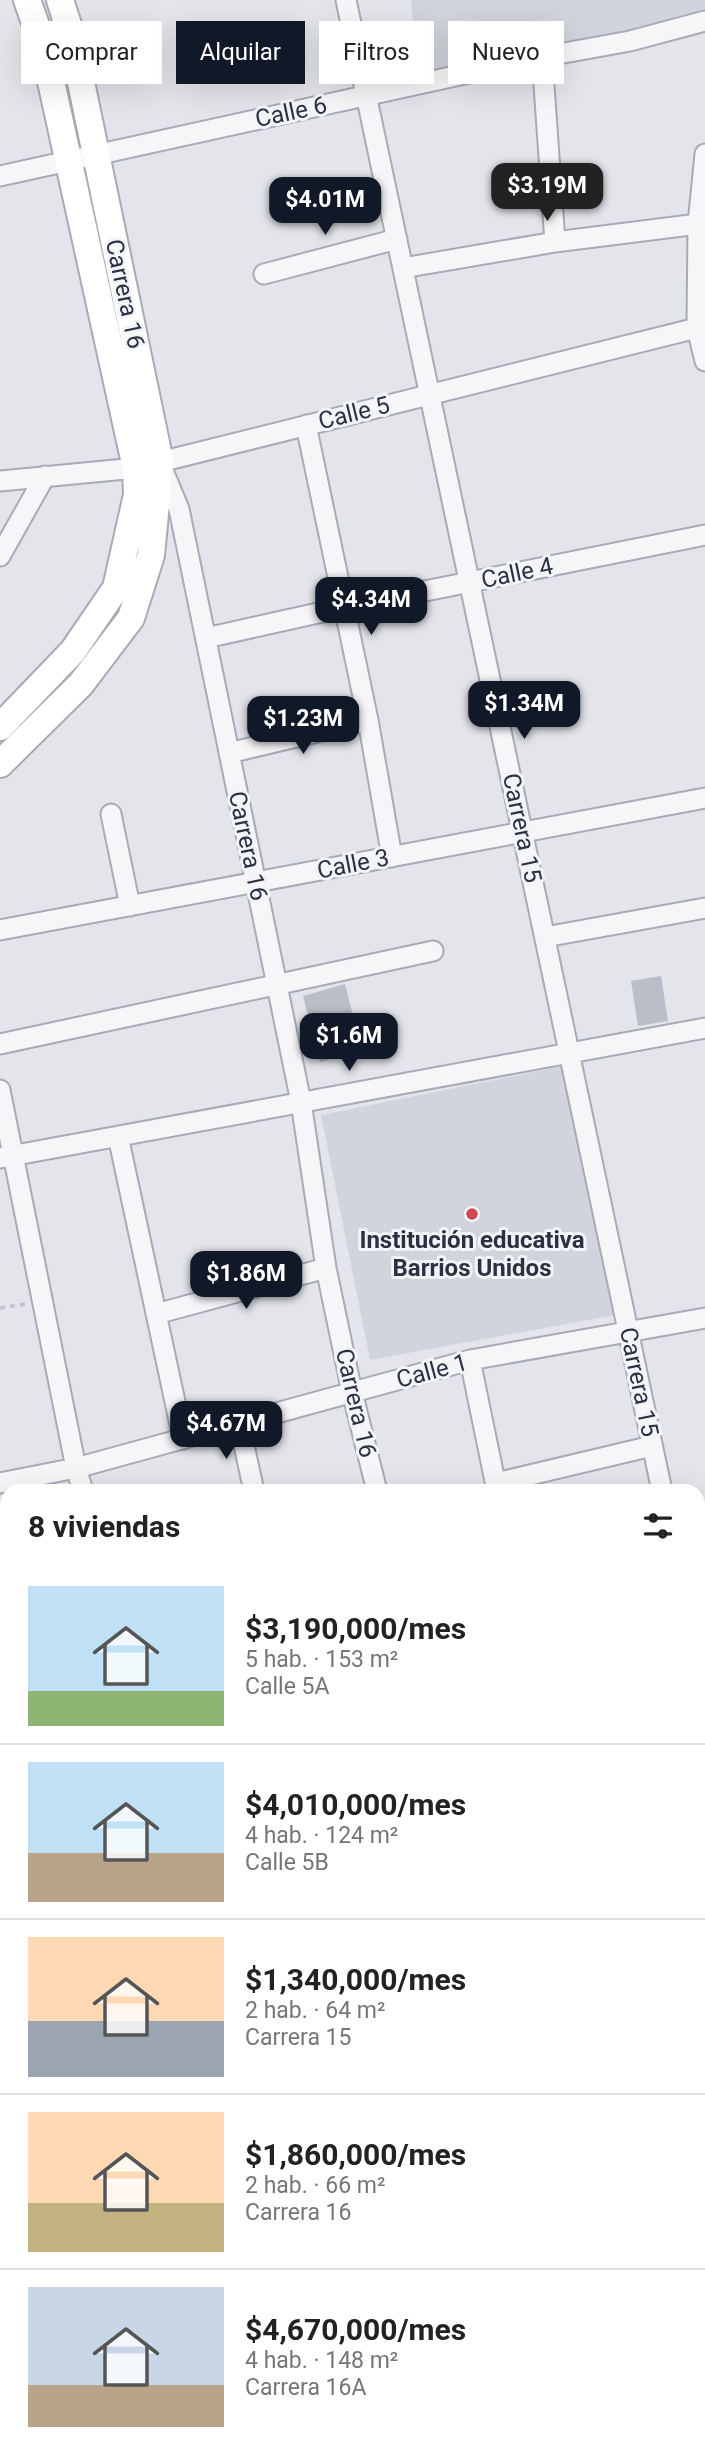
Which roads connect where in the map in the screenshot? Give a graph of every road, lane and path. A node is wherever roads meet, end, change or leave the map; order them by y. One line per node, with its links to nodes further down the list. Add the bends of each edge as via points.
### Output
1 (27, 0): 11 (street, Carrera 16, via 43,45)
2 (60, 0): 10 (street, Carrera 16)
3 (346, 0): 8 (street, Carrera 15)
4 (705, 21): 5 (street, Calle 6)
5 (564, 53)
6 (448, 77): 8 (street, Calle 6)
7 (544, 84): 15 (street)
8 (367, 95): 10 (street, Calle 6); 14 (street, Carrera 15)
9 (705, 154): 13 (street)
10 (97, 155): 11 (street, Calle 6); 22 (street, Carrera 16)
11 (69, 161): 12 (street, Calle 6); 22 (street, Carrera 16)
12 (0, 176)
13 (698, 224): 15 (street); 18 (street)
14 (397, 239): 16 (street, Carrera 15); 17 (street)
15 (555, 242): 16 (street)
16 (403, 268): 20 (street, Carrera 15)
17 (264, 274)
18 (701, 327): 19 (street); 20 (street, Calle 5)
19 (705, 361)
20 (430, 394): 21 (street, Calle 5); 27 (street, Carrera 15)
21 (306, 425): 22 (street, Calle 5); 28 (street)
22 (148, 465): 23 (street, Calle 5); 29 (street, Carrera 16, via 179,509); 31 (street, via 116,588 73,651); 33 (street, via 152,555 131,618 81,684)
23 (45, 476): 24 (street, Calle 5); 26 (street)
24 (0, 481)
25 (705, 535): 27 (street, Calle 4)
26 (0, 556)
27 (470, 583): 28 (street, Calle 4); 36 (street, Carrera 15)
28 (345, 607): 29 (street, Calle 4); 30 (street)
29 (206, 638): 32 (street, Carrera 16)
30 (368, 720): 32 (street); 37 (street)
31 (0, 727)
32 (229, 753): 38 (street, Carrera 16)
33 (0, 764)
34 (705, 798): 36 (street, Calle 3)
35 (111, 814): 39 (street)
36 (523, 832): 37 (street, Calle 3); 42 (street, Carrera 15)
37 (392, 857): 38 (street, Calle 3)
38 (255, 883): 39 (street, Calle 3); 44 (street, Carrera 16)
39 (130, 906): 41 (street, Calle 3)
40 (705, 908): 42 (street)
41 (0, 930)
42 (545, 937): 47 (street, Carrera 15)
43 (433, 951): 44 (street)
44 (278, 983): 46 (street); 49 (street, Carrera 16)
45 (705, 1028): 47 (street)
46 (0, 1044)
47 (569, 1053): 49 (street); 55 (street, Carrera 15)
48 (0, 1090): 51 (street)
49 (302, 1102): 50 (street); 52 (street, Carrera 16)
50 (118, 1136): 51 (street); 53 (street)
51 (7, 1157): 61 (street)
52 (326, 1268): 53 (street); 57 (street, Carrera 16)
53 (156, 1314): 59 (street)
54 (705, 1318): 55 (street, Calle 1)
55 (629, 1332): 56 (street, Calle 1); 60 (street, Carrera 15)
56 (470, 1360): 57 (street, Calle 1); 66 (street)
57 (352, 1392): 58 (street, Calle 1); 65 (street, Carrera 16)
58 (239, 1423): 59 (street, Calle 1); 64 (street)
59 (183, 1439): 61 (street, Calle 1)
60 (652, 1446): 67 (street); 68 (street, Carrera 15)
61 (76, 1468): 62 (street, Calle 1); 63 (street)
62 (0, 1483)
63 (81, 1484)
64 (252, 1484)
65 (375, 1484)
66 (496, 1484)
67 (508, 1484)
68 (660, 1484)

